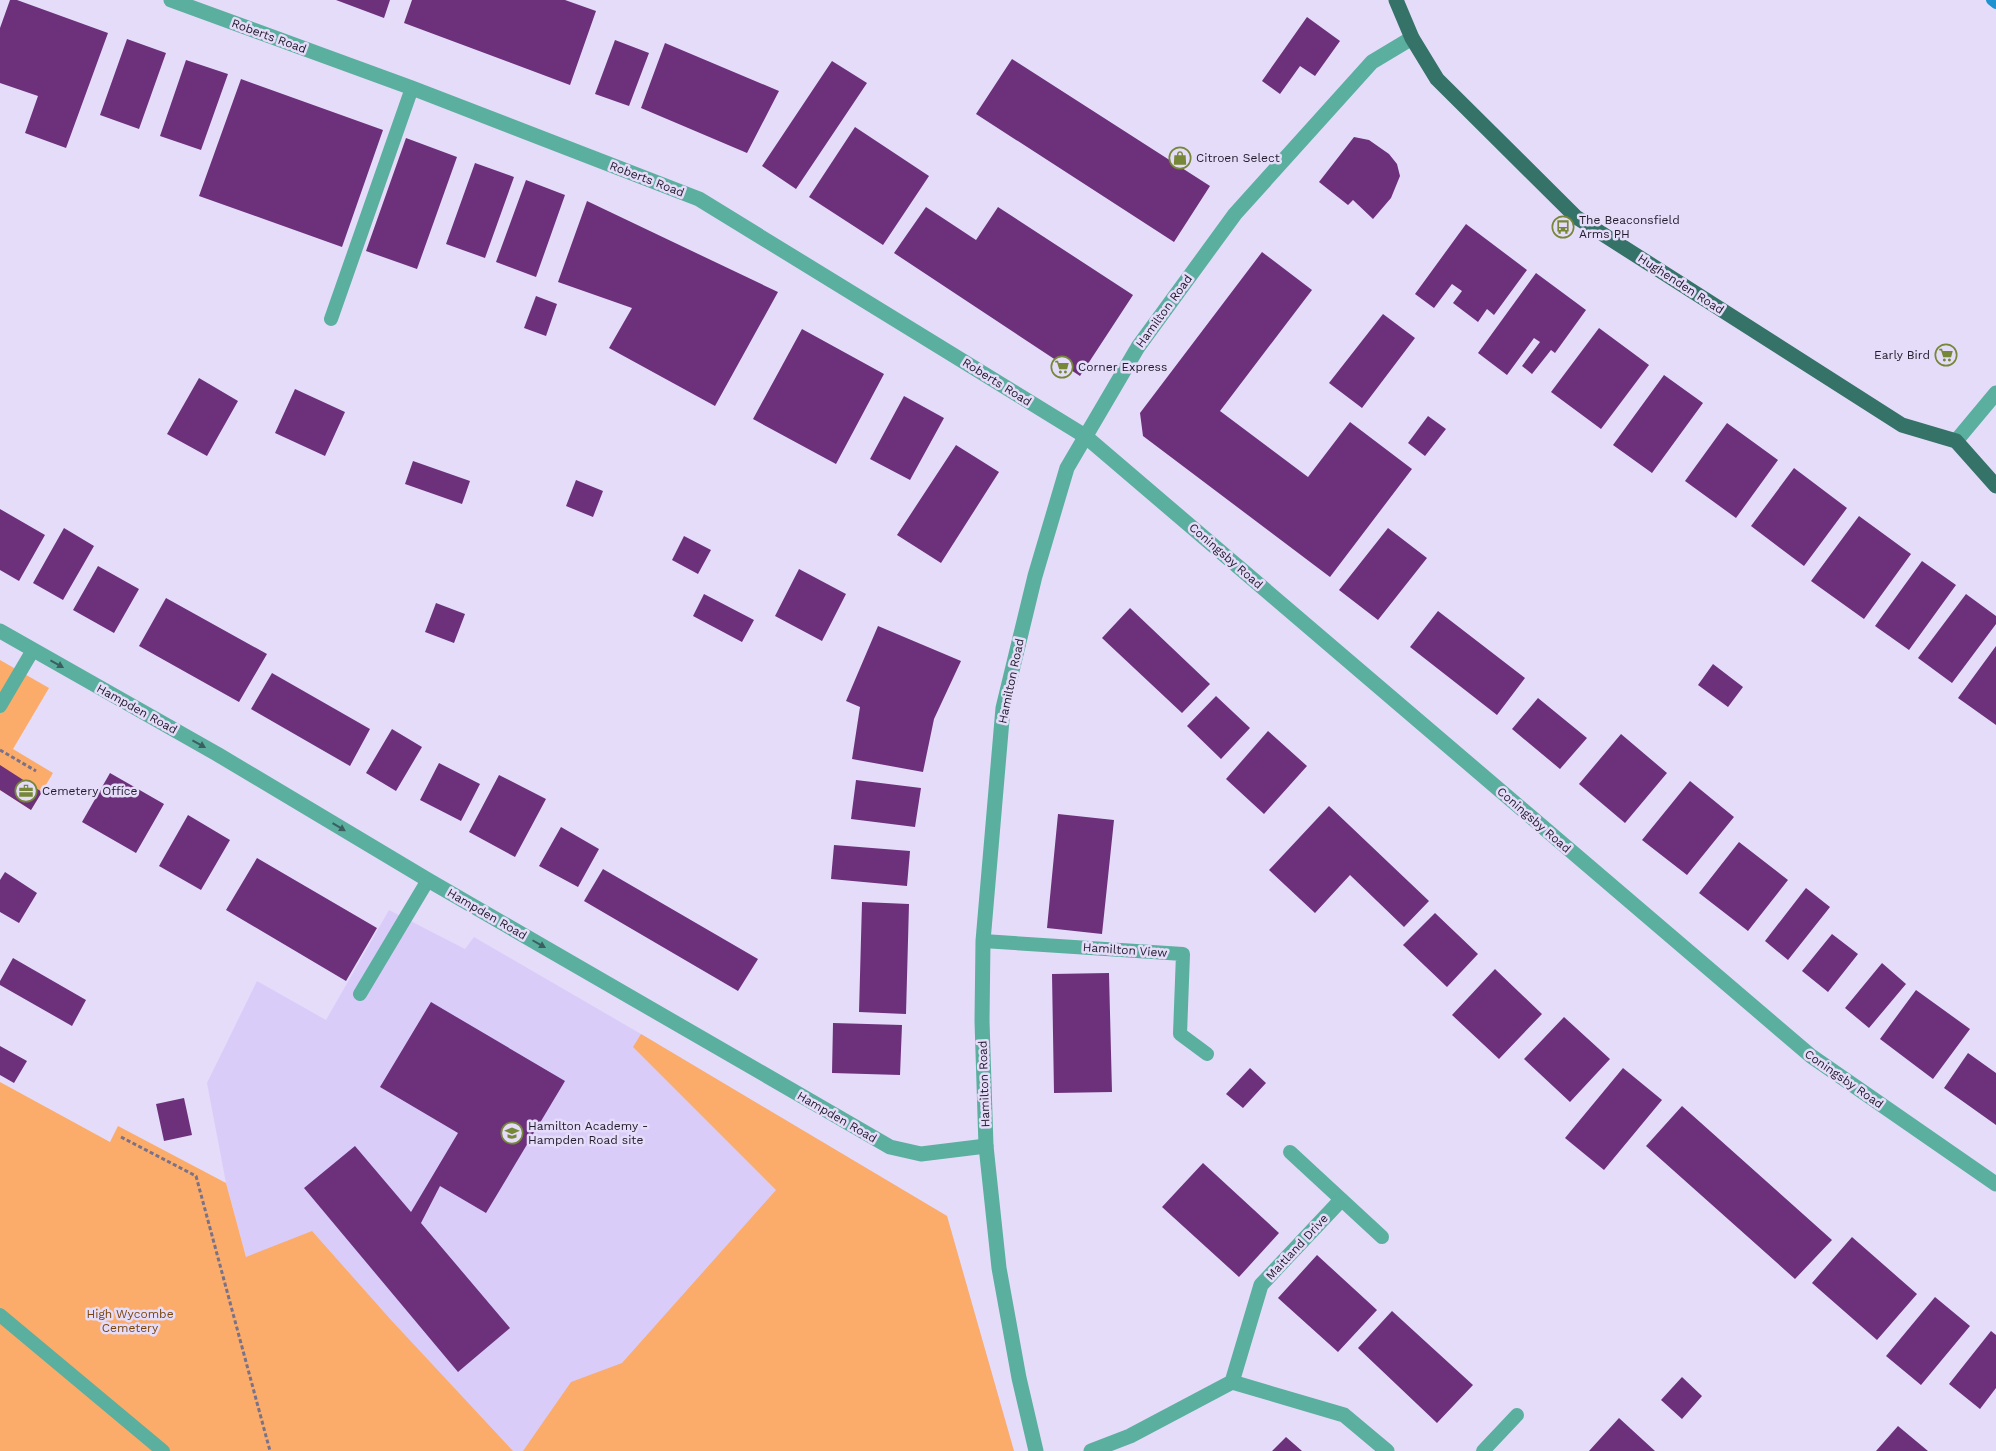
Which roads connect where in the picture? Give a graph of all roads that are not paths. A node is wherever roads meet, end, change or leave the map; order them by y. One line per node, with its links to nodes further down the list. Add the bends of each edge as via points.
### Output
1 (171, 0): 4 (street, Roberts Road)
2 (1396, 0): 3 (main road, Hughenden Road)
3 (1412, 38): 7 (street, Hamilton Road, via 1372,62 1235,214 1138,347); 8 (main road, Hughenden Road, via 1438,79 1576,217 1902,425)
4 (412, 88): 5 (lane); 7 (street, Roberts Road, via 699,199)
5 (331, 319)
6 (1996, 393): 8 (street)
7 (1086, 436): 14 (street, Hamilton Road, via 1064,477 1035,576 1003,708); 19 (street, Coningsby Road, via 1811,1056)
8 (1956, 441): 9 (main road)
9 (1996, 486)
10 (0, 631): 11 (street, Hampden Road)
11 (33, 650): 12 (lane); 13 (street, Hampden Road, one-way to 13, via 217,754)
12 (0, 706)
13 (428, 880): 15 (lane); 17 (street, Hampden Road, one-way to 17, via 890,1147 921,1154)
14 (983, 941): 16 (lane, Hamilton View, via 1183,954 1180,1034); 17 (street, Hamilton Road)
15 (360, 994)
16 (1206, 1054)
17 (986, 1146): 26 (street, Hamilton Road, via 999,1268)
18 (1290, 1152): 20 (lane)
19 (1996, 1184)
20 (1341, 1200): 21 (lane); 23 (street, Maitland Drive, via 1261,1285)
21 (1382, 1237)
22 (0, 1315): 25 (lane)
23 (1232, 1382): 27 (street, via 1130,1436); 28 (street, via 1344,1416)
24 (1517, 1415): 29 (lane)
25 (163, 1451)
26 (1036, 1451)
27 (1090, 1451)
28 (1387, 1451)
29 (1483, 1451)

